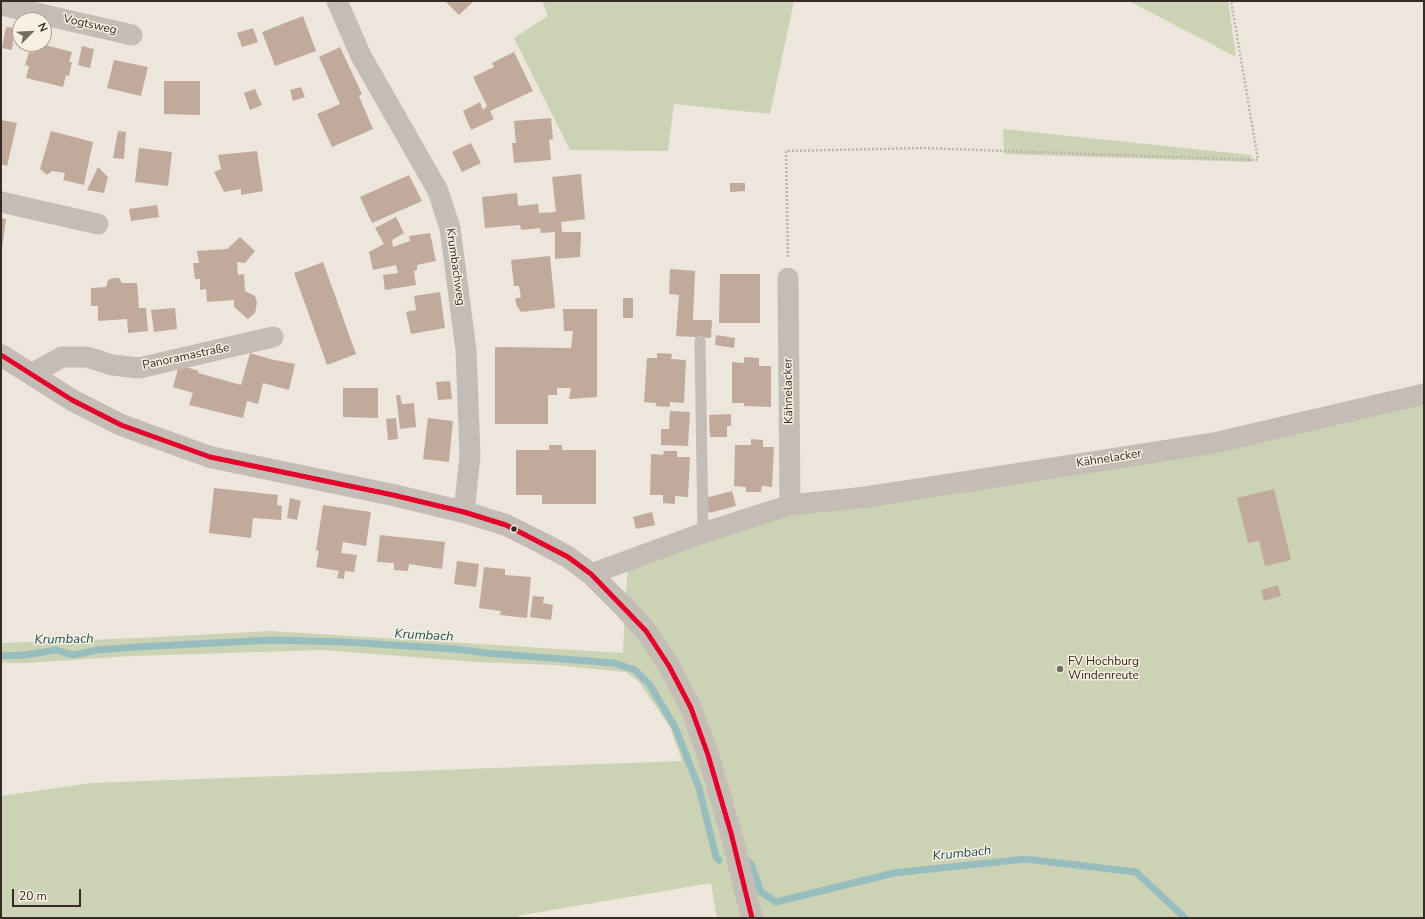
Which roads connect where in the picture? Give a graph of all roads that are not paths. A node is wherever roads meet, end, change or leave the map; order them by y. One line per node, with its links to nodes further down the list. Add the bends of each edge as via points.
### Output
1 (337, 1): 13 (street, Krumbachweg, via 361,56 438,191 450,228 466,350 470,456)
2 (1, 5): 3 (street, Vogtsweg)
3 (132, 35)
4 (1, 202): 5 (street)
5 (98, 224)
6 (788, 278): 12 (street, Kähnelacker)
7 (273, 337): 10 (street, Panoramastraße, via 139,368 112,365 87,357 62,357)
8 (700, 341): 14 (lane)
9 (1, 355): 10 (street)
10 (31, 374): 13 (street, via 72,400 121,425 210,457)
11 (1424, 394): 12 (street, Kähnelacker, via 1214,443 867,498)
12 (790, 505): 14 (street, Kähnelacker)
13 (464, 512): 15 (street, via 506,525 568,557)
14 (703, 533): 15 (street, Kähnelacker)
15 (591, 574): 16 (street, via 646,631 669,666 691,708 731,833)
16 (752, 918)

